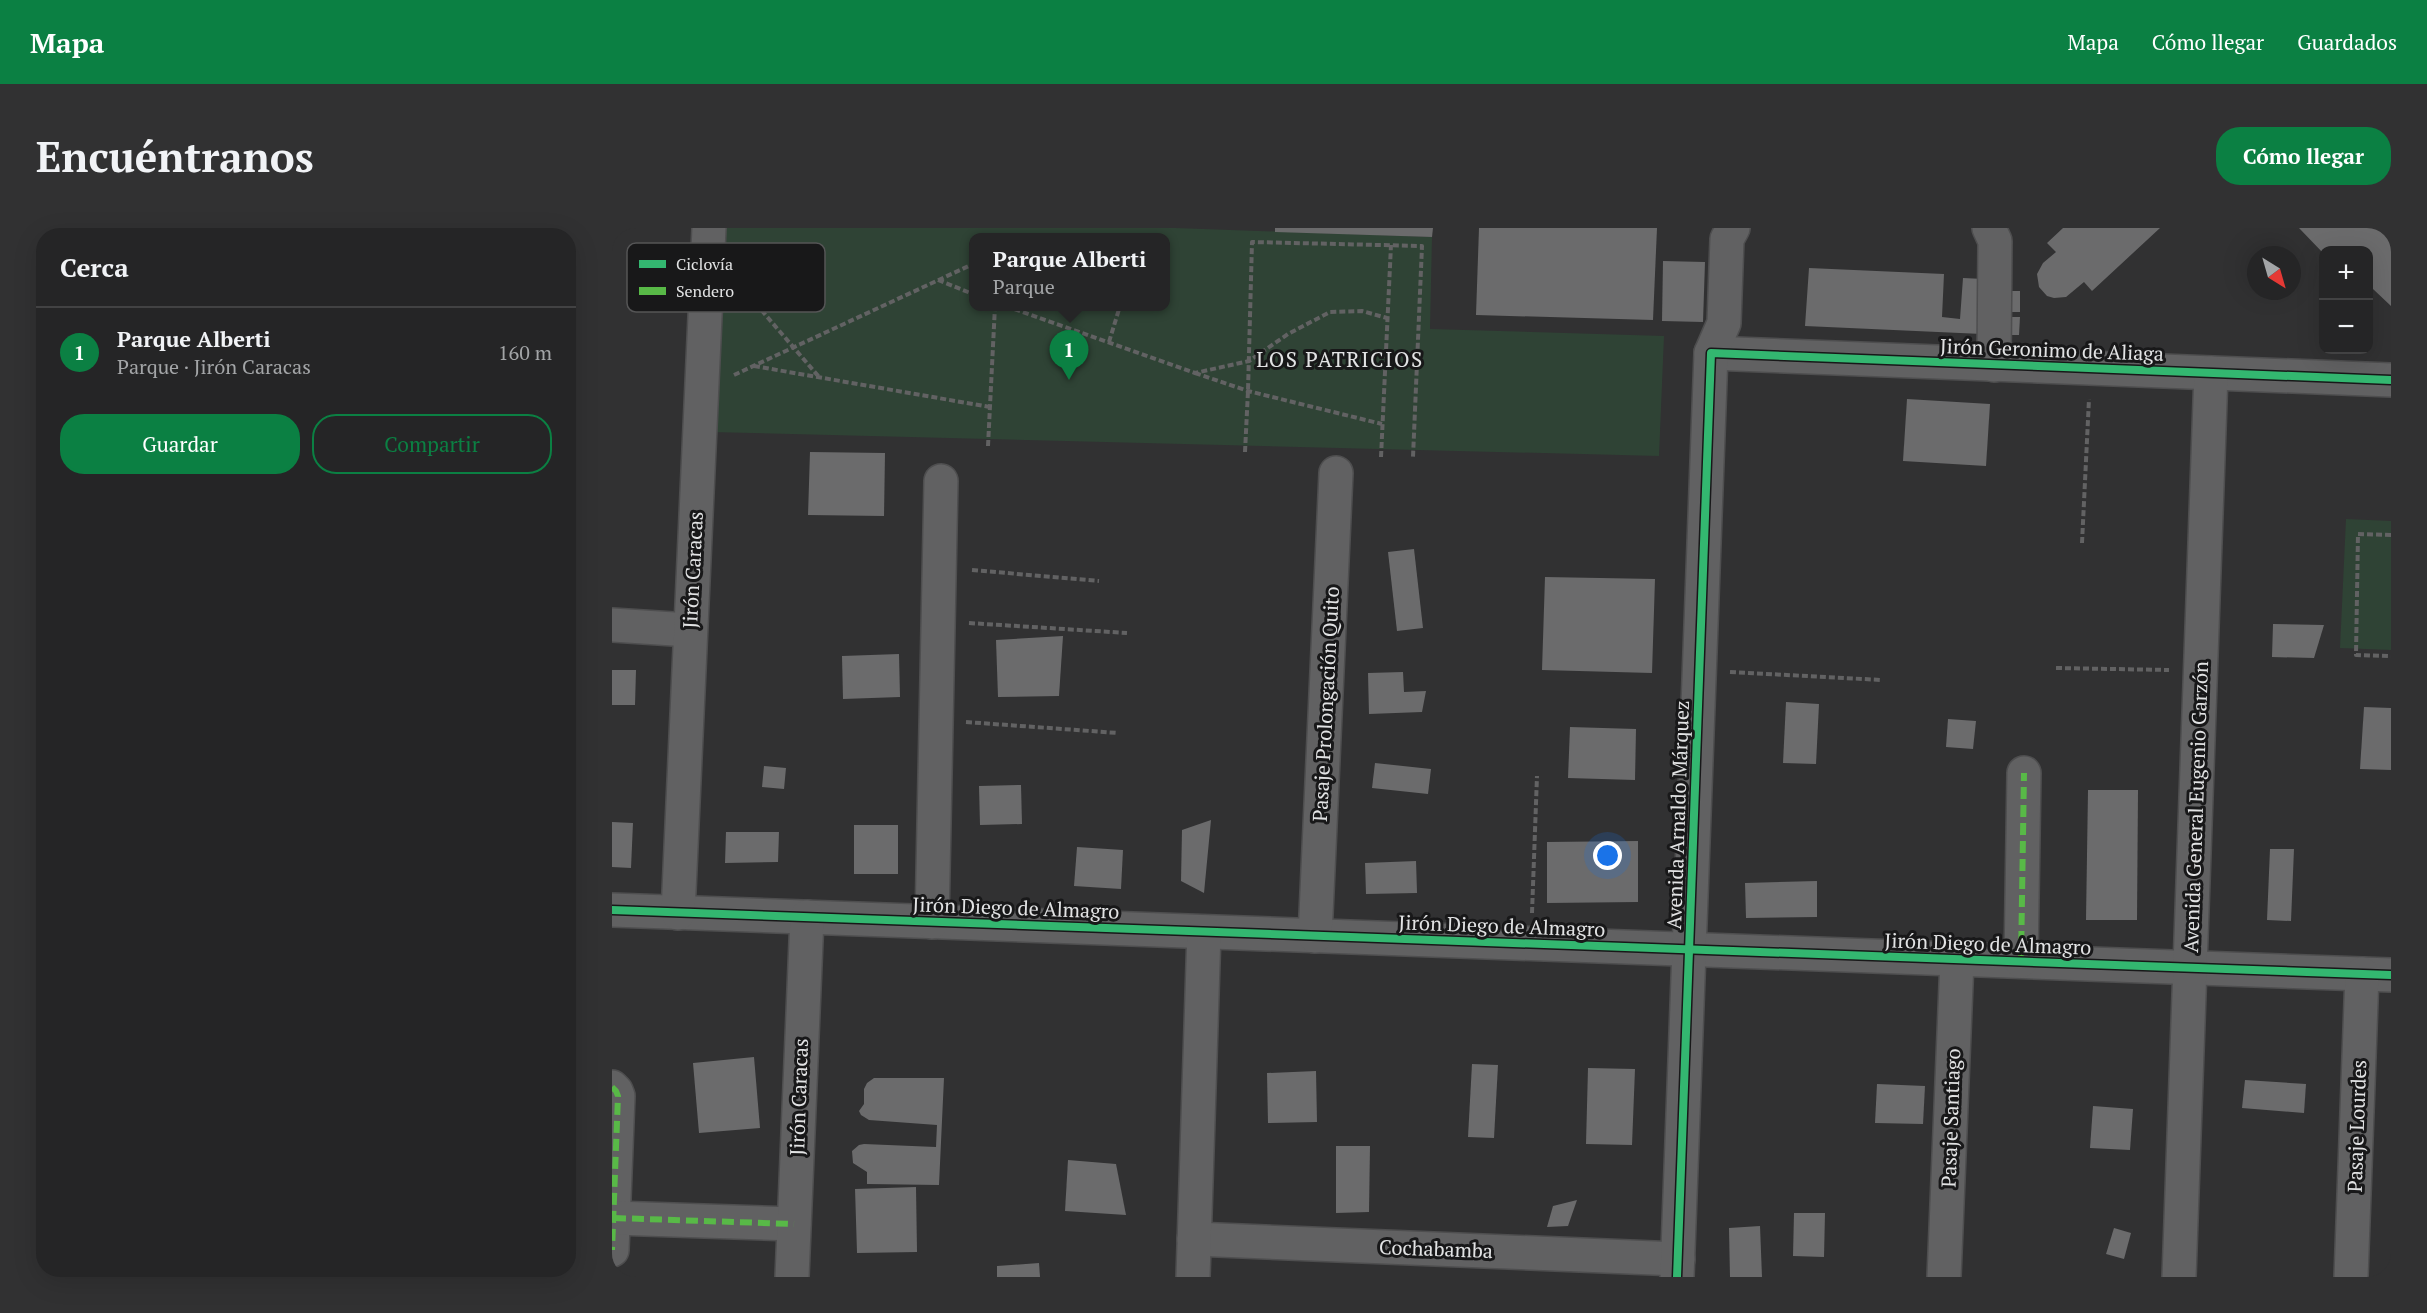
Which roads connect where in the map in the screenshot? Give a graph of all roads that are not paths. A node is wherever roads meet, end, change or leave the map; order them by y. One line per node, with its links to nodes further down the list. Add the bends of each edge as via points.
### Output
1 (709, 228): 4 (street, Jirón Caracas)
2 (1733, 228): 6 (street, via 1727,239 1724,323)
3 (1989, 228): 7 (street, via 1995,241)
4 (708, 243)
5 (705, 312): 13 (street, Jirón Caracas)
6 (1711, 353): 7 (street, Jirón Geronimo de Aliaga); 21 (street, Avenida Arnaldo Márquez)
7 (1994, 365): 8 (street, Jirón Geronimo de Aliaga)
8 (2211, 373): 9 (street, Jirón Geronimo de Aliaga); 24 (street, Avenida General Eugenio Garzón)
9 (2391, 380)
10 (1336, 473): 20 (street, Pasaje Prolongación Quito)
11 (941, 481): 18 (street)
12 (612, 625): 13 (street)
13 (689, 630): 16 (street, Jirón Caracas)
14 (2024, 773): 23 (street)
15 (612, 910): 16 (street, Jirón Diego de Almagro)
16 (678, 912): 17 (street, Jirón Diego de Almagro)
17 (807, 917): 18 (street, Jirón Diego de Almagro); 27 (street, Jirón Caracas)
18 (932, 922): 19 (street, Jirón Diego de Almagro)
19 (1204, 932): 20 (street, Jirón Diego de Almagro); 29 (street)
20 (1316, 936): 21 (street, Jirón Diego de Almagro)
21 (1689, 949): 22 (street, Jirón Diego de Almagro); 30 (street, Avenida Arnaldo Márquez)
22 (1957, 960): 23 (street, Jirón Diego de Almagro); 33 (street, Pasaje Santiago)
23 (2020, 962): 24 (street, Jirón Diego de Almagro)
24 (2190, 968): 25 (street, Jirón Diego de Almagro); 34 (street, Avenida General Eugenio Garzón)
25 (2377, 975): 35 (street, Pasaje Lourdes)
26 (612, 1087): 28 (street, via 618,1096)
27 (794, 1224): 28 (street); 31 (street, Jirón Caracas)
28 (613, 1234)
29 (1194, 1239): 30 (street, Cochabamba); 32 (street)
30 (1677, 1268)
31 (792, 1277)
32 (1193, 1277)
33 (1944, 1277)
34 (2179, 1277)
35 (2351, 1277)

